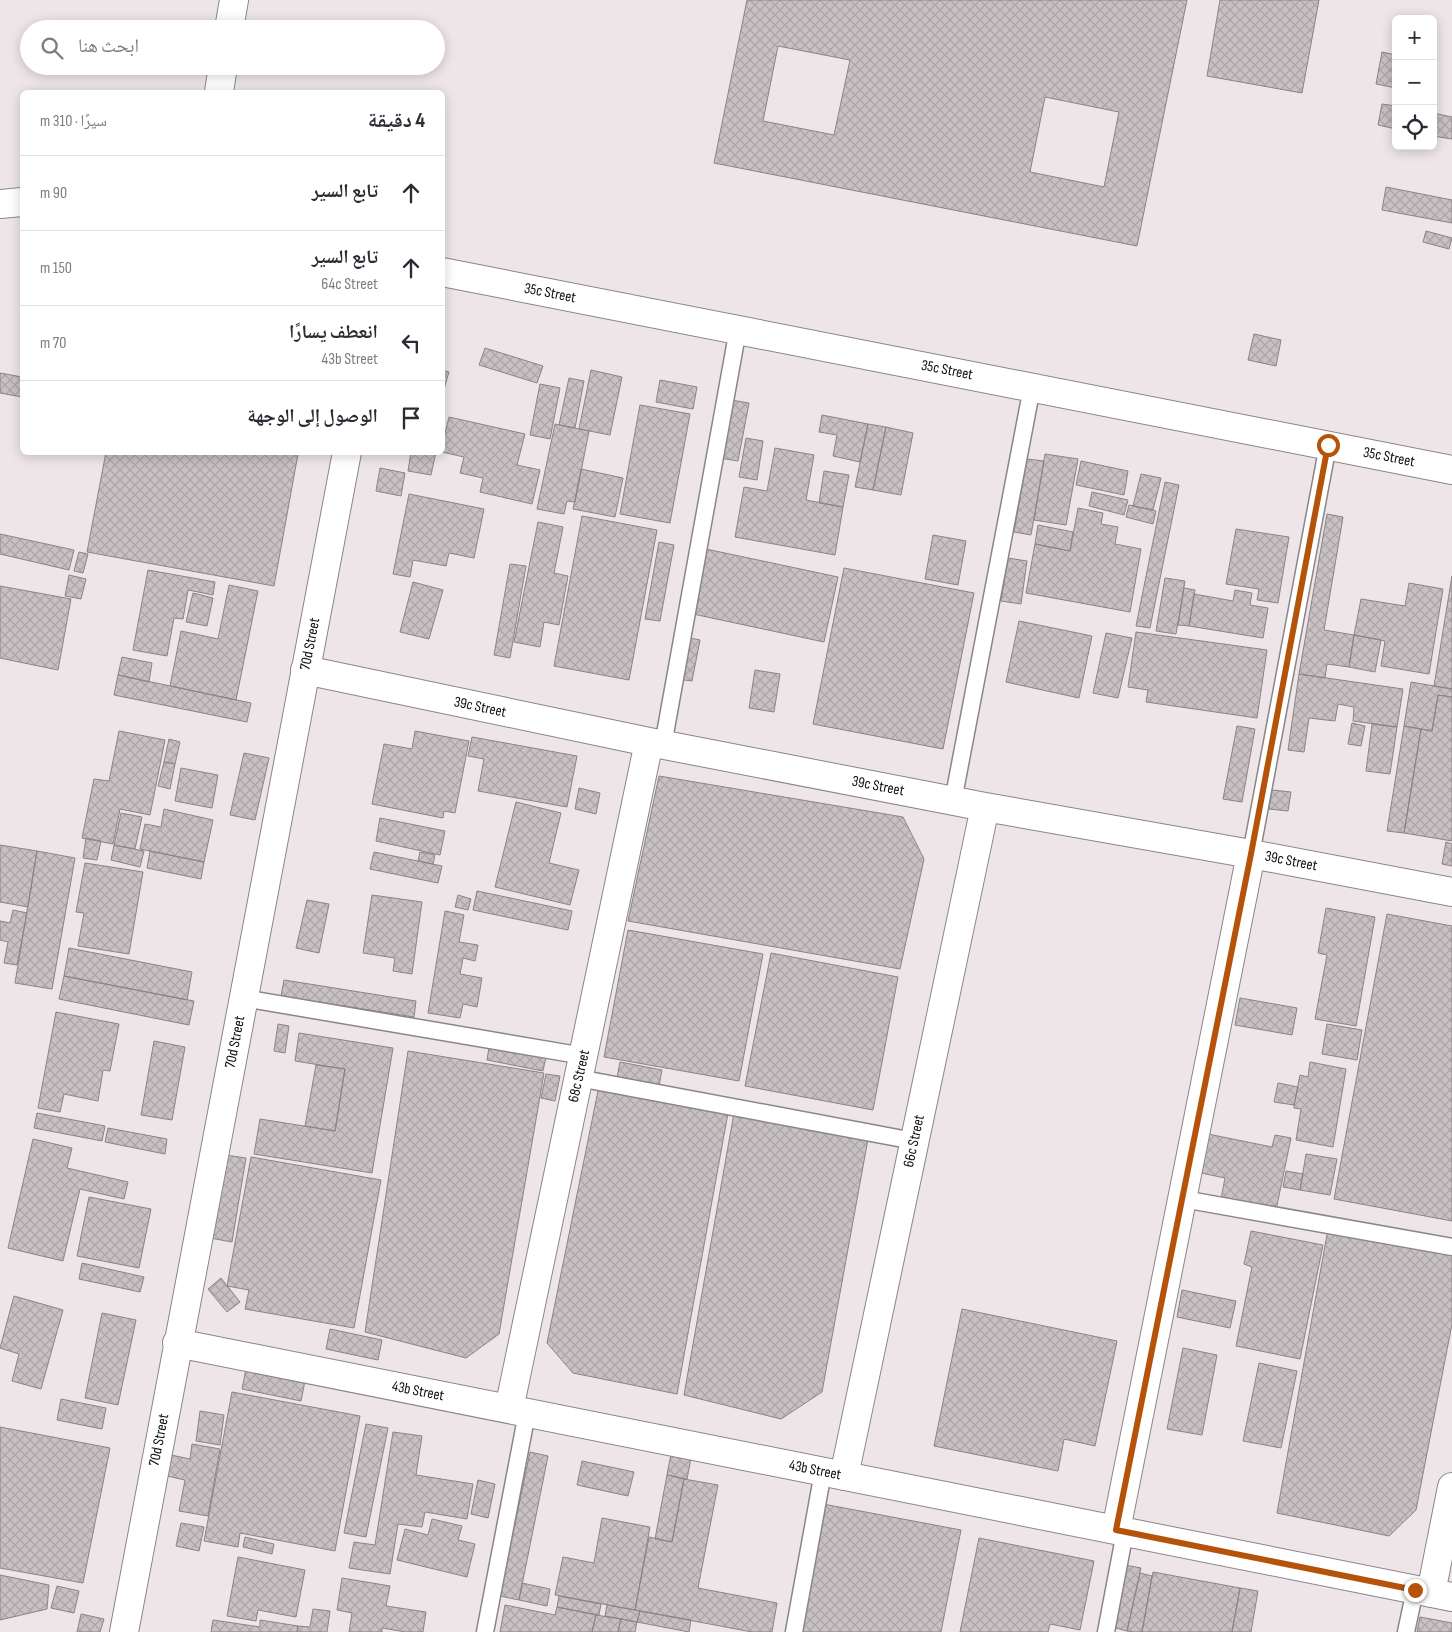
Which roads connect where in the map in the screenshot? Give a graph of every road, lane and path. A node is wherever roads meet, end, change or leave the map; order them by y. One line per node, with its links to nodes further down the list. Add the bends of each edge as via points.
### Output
1 (234, 0): 2 (street)
2 (231, 20)
3 (222, 75): 4 (street)
4 (219, 90)
5 (0, 185): 6 (street)
6 (20, 187)
7 (20, 202): 8 (street)
8 (0, 204)
9 (445, 273): 10 (street, 35c Street)
10 (738, 329): 11 (street, 35c Street); 16 (lane)
11 (1032, 387): 12 (street, 35c Street); 17 (lane)
12 (1328, 445): 14 (street, 35c Street); 19 (lane)
13 (346, 455): 15 (street, 70d Street)
14 (1452, 470)
15 (305, 670): 16 (street, 39c Street); 21 (street, 70d Street)
16 (656, 744): 17 (street, 39c Street); 22 (street, 68c Street)
17 (954, 801): 18 (street, 39c Street)
18 (985, 807): 19 (street, 39c Street); 23 (street, 66c Street)
19 (1251, 854): 20 (street, 39c Street); 24 (street)
20 (1452, 892)
21 (243, 998): 22 (lane); 26 (street, 70d Street)
22 (581, 1067): 23 (lane); 27 (street, 68c Street)
23 (914, 1141): 28 (street, 66c Street)
24 (1183, 1199): 25 (lane); 30 (street)
25 (1452, 1246)
26 (177, 1343): 27 (street, 43b Street); 32 (street, 70d Street)
27 (518, 1411): 28 (street, 43b Street); 33 (lane)
28 (833, 1474): 30 (street, 43b Street); 34 (lane)
29 (1452, 1486): 31 (street)
30 (1121, 1531): 31 (street, 43b Street); 35 (lane)
31 (1433, 1594): 36 (lane)
32 (124, 1632)
33 (486, 1632)
34 (794, 1632)
35 (1106, 1632)
36 (1406, 1632)

